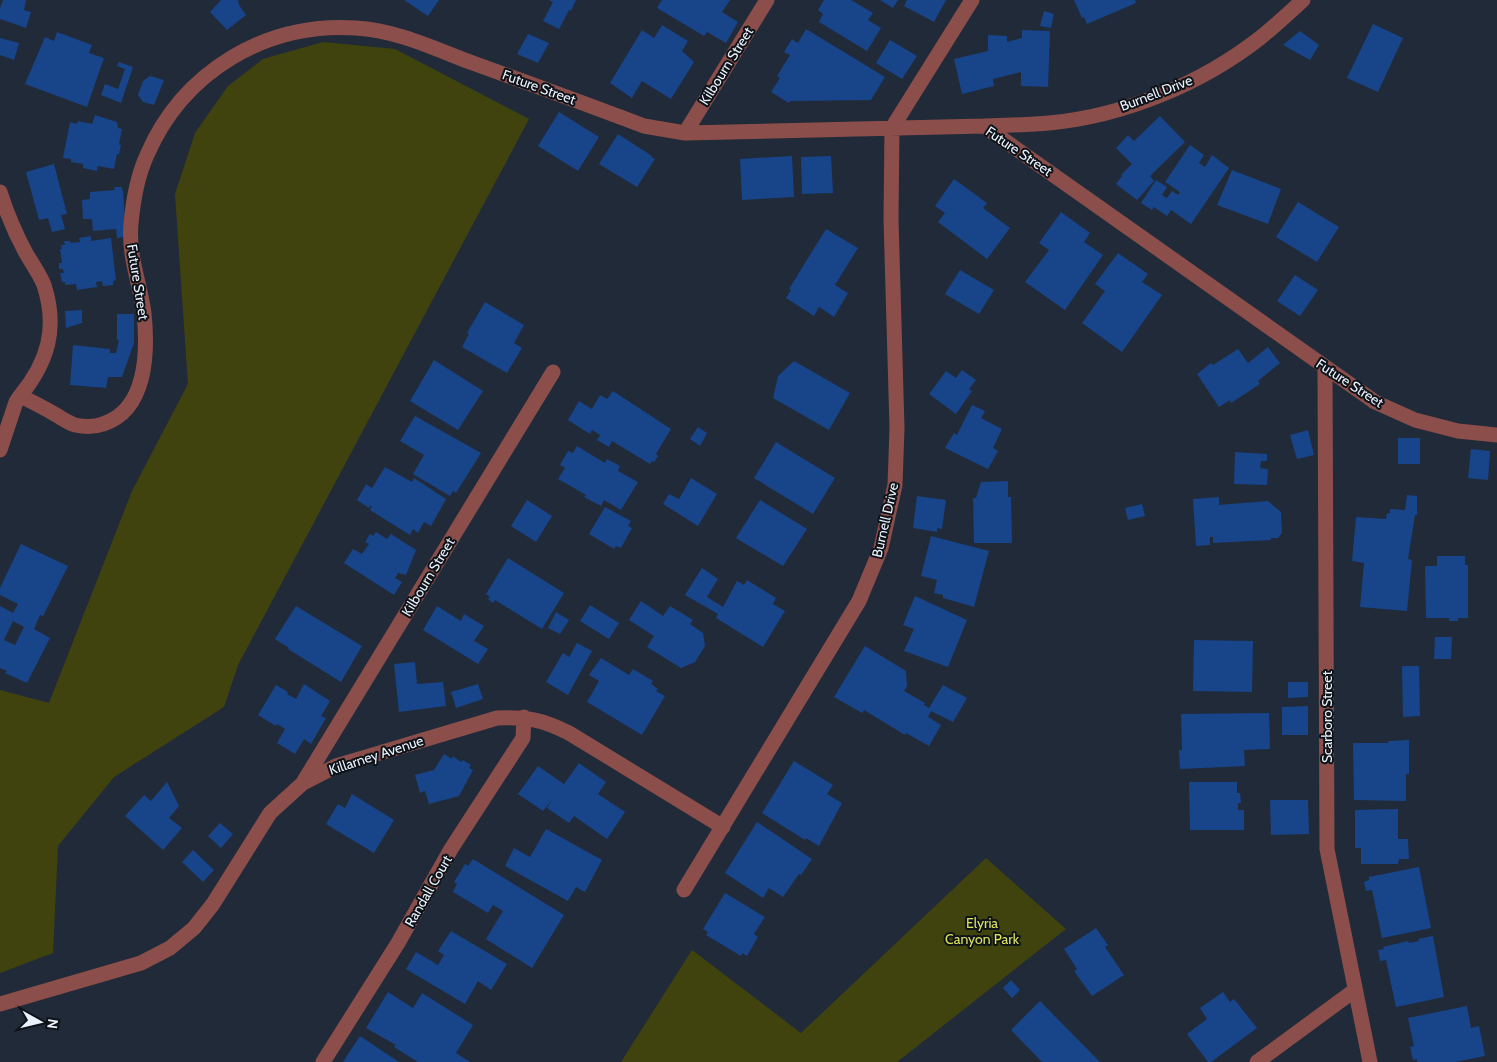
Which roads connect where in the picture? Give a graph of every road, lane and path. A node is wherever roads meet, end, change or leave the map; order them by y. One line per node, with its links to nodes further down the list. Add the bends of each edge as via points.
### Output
1 (767, 0): 6 (street, Kilbourn Street)
2 (972, 0): 5 (street)
3 (1303, 0): 4 (street, Burnell Drive, via 1259,38 1210,71 1157,96 1101,114 1050,123)
4 (984, 126): 5 (street, Future Street); 8 (street, Future Street)
5 (892, 128): 6 (street, Future Street); 15 (street, Burnell Drive, via 891,219 898,428 895,485 881,548 859,601)
6 (685, 133): 10 (street, Future Street, via 644,126 401,36 357,28 318,28 275,37 235,54 208,73 162,124 146,156 136,188 130,227 132,263 143,311 146,348 140,384 130,406 115,420 95,427 75,425)
7 (0, 192): 10 (street, via 43,284 50,307 51,330 45,358)
8 (1325, 368): 11 (street, Future Street, via 1374,402 1415,420 1458,431); 17 (street, Scarboro Street, via 1327,849)
9 (553, 372): 14 (street, Kilbourn Street)
10 (20, 396): 12 (street)
11 (1497, 435)
12 (0, 450)
13 (524, 718): 14 (street, Killarney Avenue, via 496,718 336,766); 15 (street, Killarney Avenue, via 551,724 569,733); 19 (street, Randall Court, via 523,738 451,849 398,943)
14 (304, 783): 18 (street, Killarney Avenue, via 270,813 213,904 194,928 170,948 141,963)
15 (723, 827): 16 (street, Burnell Drive)
16 (684, 890)
17 (1355, 990): 20 (street); 21 (street, Scarboro Street)
18 (0, 1004)
19 (323, 1062)
20 (1258, 1062)
21 (1370, 1062)

